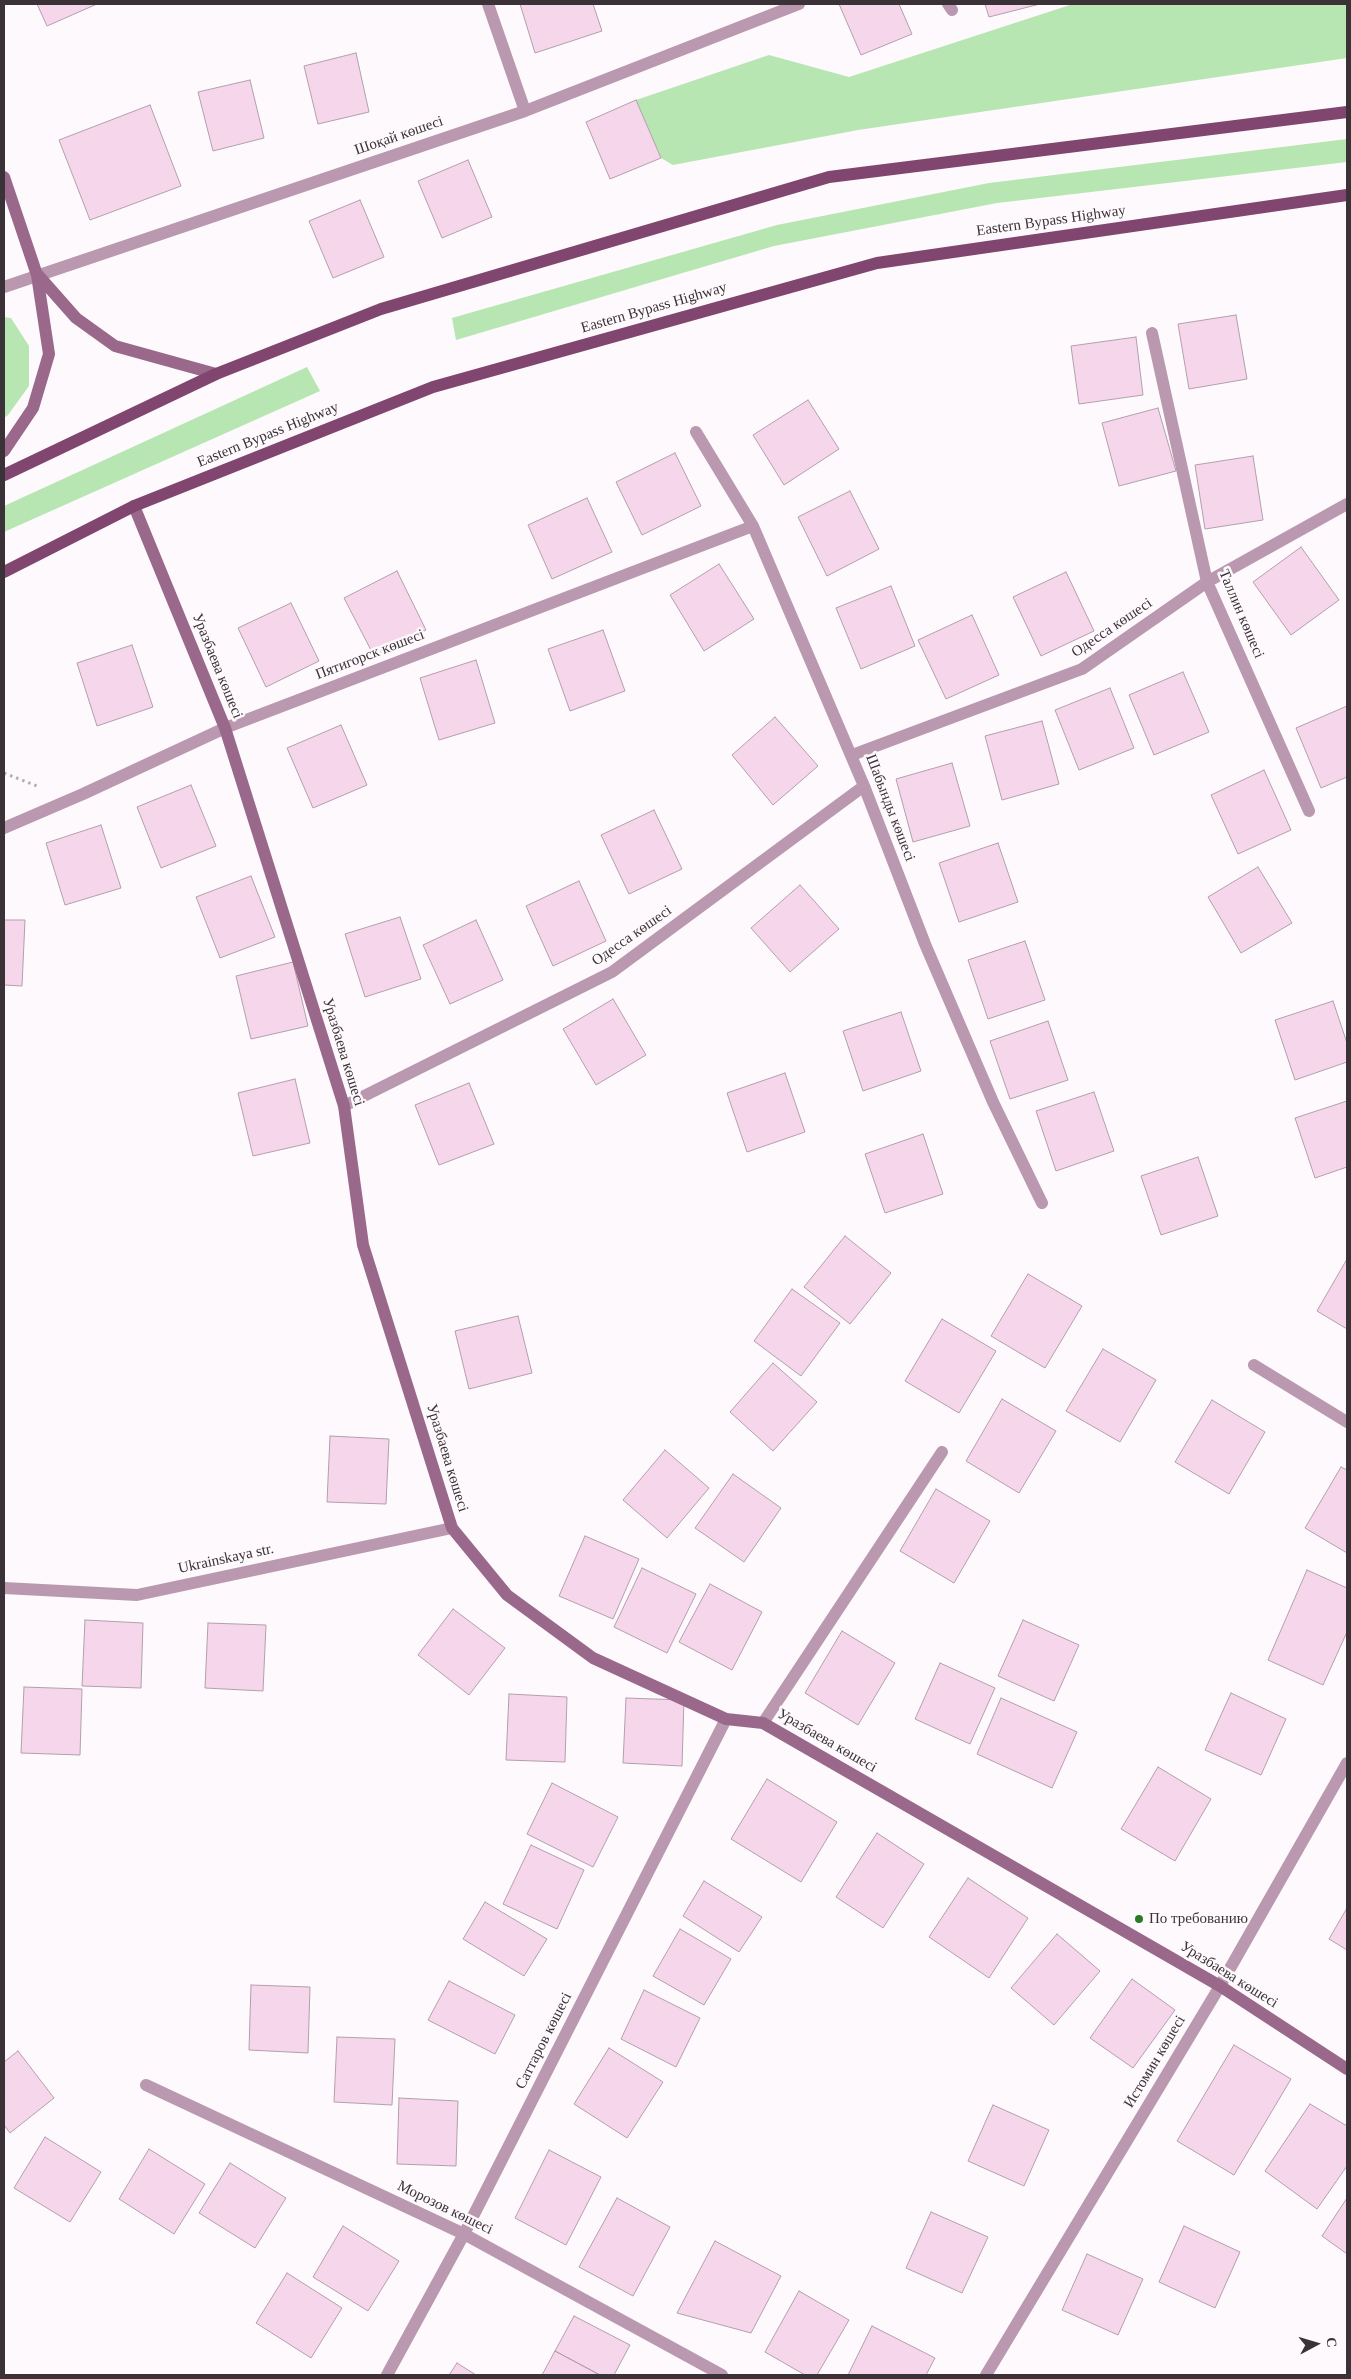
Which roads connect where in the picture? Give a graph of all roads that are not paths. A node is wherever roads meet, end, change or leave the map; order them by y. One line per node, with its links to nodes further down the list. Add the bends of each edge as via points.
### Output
1 (488, 4): 3 (street)
2 (799, 4): 3 (street, Шоқай көшесі)
3 (525, 111): 7 (street, Шоқай көшесі)
4 (1347, 112): 10 (main road, via 829,177 381,309)
5 (4, 177): 7 (street)
6 (1347, 195): 15 (main road, Eastern Bypass Highway, via 877,263 433,387)
7 (37, 275): 8 (street, Шоқай көшесі); 10 (street, via 76,318 115,346); 12 (street, via 49,354 33,408)
8 (4, 287)
9 (1152, 333): 18 (street, Таллин көшесі)
10 (216, 374): 13 (main road)
11 (696, 432): 16 (street, Шабынды көшесі)
12 (4, 451)
13 (4, 476)
14 (1347, 504): 18 (street, Одесса көшесі)
15 (134, 506): 17 (main road, Eastern Bypass Highway); 19 (street, Уразбаева көшесі)
16 (753, 526): 19 (street, Пятигорск көшесі); 20 (street, Шабынды көшесі)
17 (4, 572)
18 (1207, 582): 20 (street, Одесса көшесі, via 1082,669); 22 (street, Таллин көшесі)
19 (225, 728): 23 (street, Пятигорск көшесі); 24 (street, Уразбаева көшесі)
20 (852, 755): 21 (street, Шабынды көшесі)
21 (864, 786): 24 (street, Одесса көшесі, via 612,972); 25 (street, Шабынды көшесі, via 925,944 993,1102)
22 (1309, 811)
23 (4, 828)
24 (344, 1106): 29 (street, Уразбаева көшесі, via 363,1245)
25 (1042, 1203)
26 (1254, 1366): 27 (street)
27 (1347, 1422)
28 (942, 1452): 32 (street)
29 (452, 1528): 30 (street, Ukrainskaya str., via 137,1595); 31 (street, Уразбаева көшесі, via 507,1595 593,1658)
30 (4, 1588)
31 (726, 1719): 32 (street, Уразбаева көшесі); 37 (street, Саттаров көшесі)
32 (763, 1723): 34 (street, Уразбаева көшесі)
33 (1347, 1763): 34 (street, Истомин көшесі)
34 (1220, 1986): 35 (street, Уразбаева көшесі); 40 (street, Истомин көшесі)
35 (1347, 2069)
36 (146, 2085): 37 (street, Морозов көшесі)
37 (464, 2234): 38 (street, Саттаров көшесі); 39 (street, Морозов көшесі)
38 (387, 2375)
39 (722, 2375)
40 (986, 2375)

